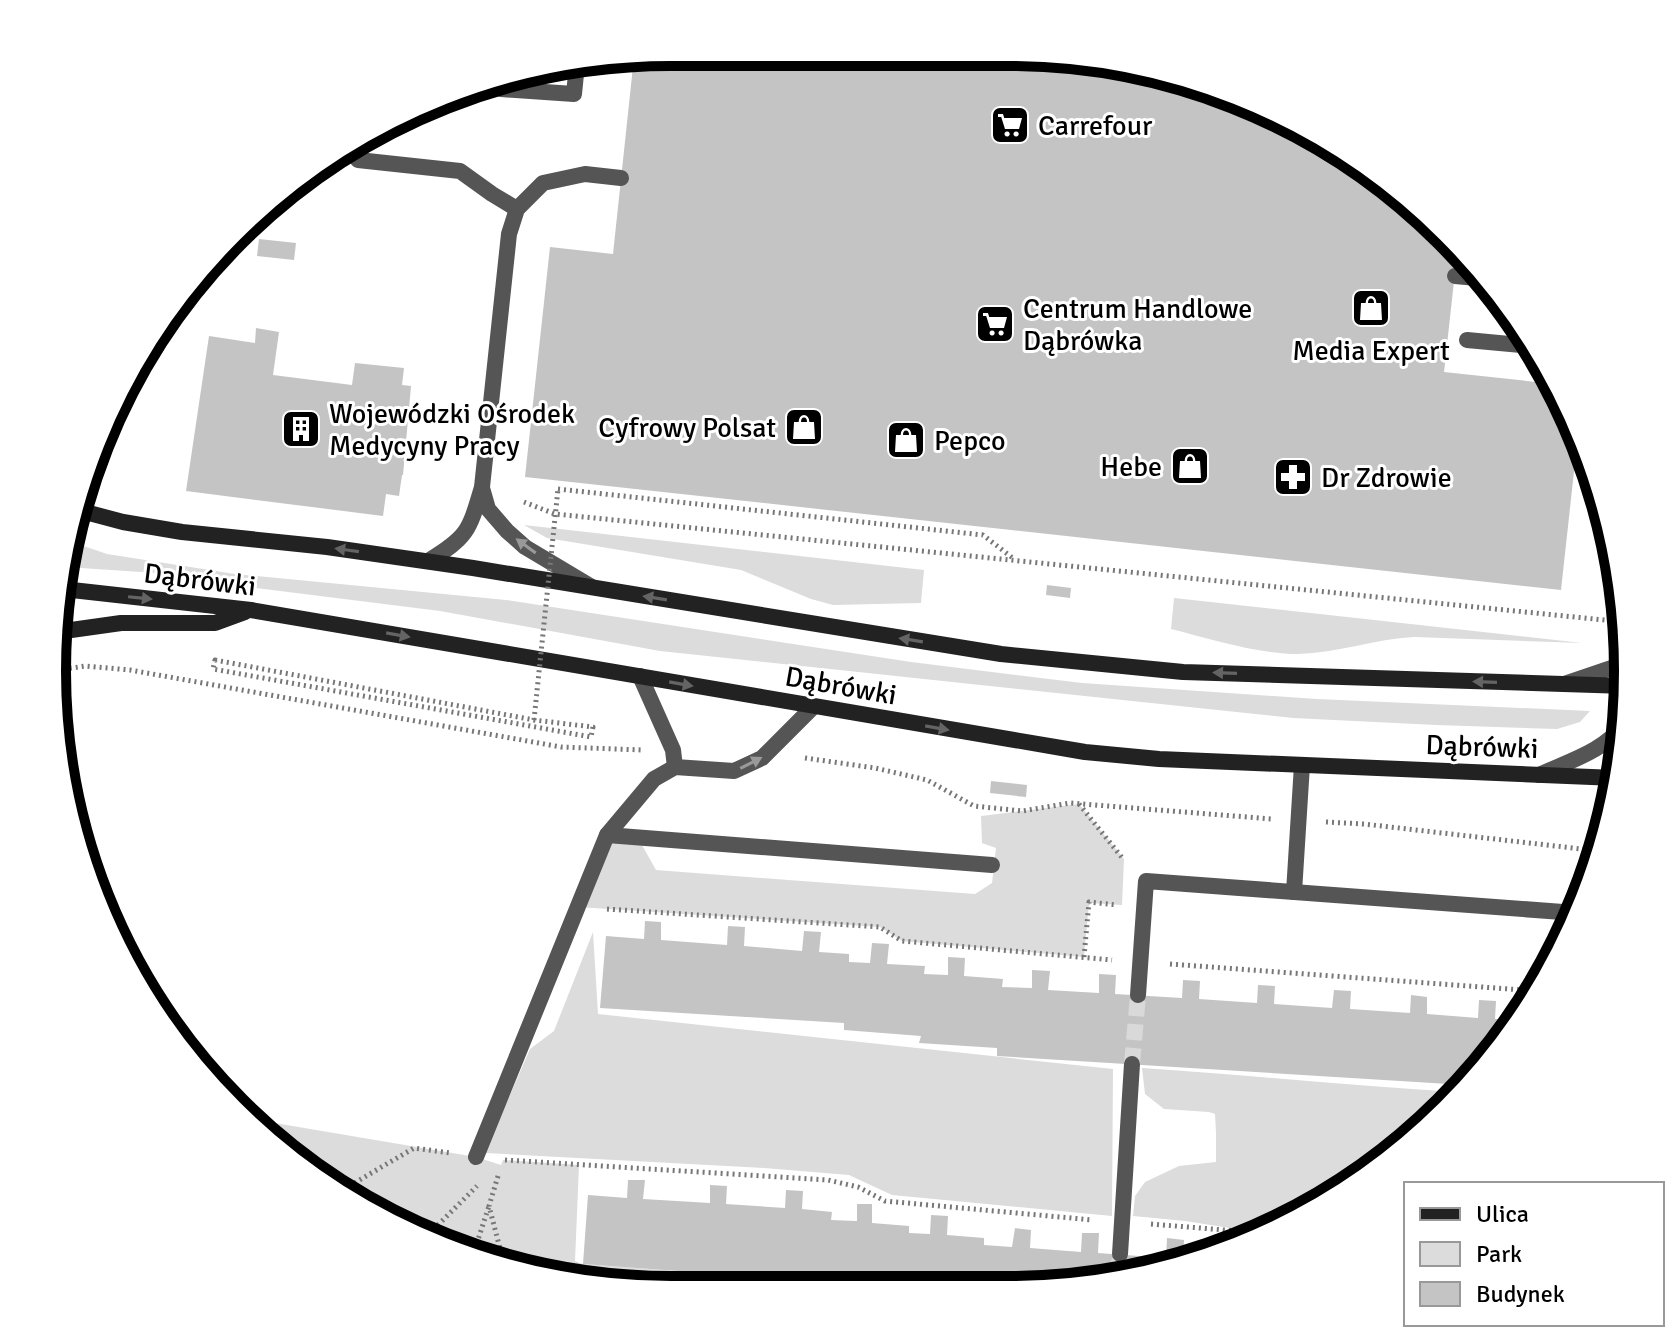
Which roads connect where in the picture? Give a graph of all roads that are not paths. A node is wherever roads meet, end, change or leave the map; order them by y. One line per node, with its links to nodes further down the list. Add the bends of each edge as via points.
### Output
1 (576, 74): 2 (street, via 574,94)
2 (506, 89)
3 (358, 160): 5 (street, via 460,171)
4 (621, 178): 5 (street, via 585,174 543,183)
5 (517, 209): 10 (street, via 509,234)
6 (1455, 276): 7 (street)
7 (1468, 277)
8 (1467, 340): 9 (street)
9 (1518, 345)
10 (482, 487): 12 (street, via 463,538); 13 (street, Dąbrówki, one-way to 10, via 507,531 488,509)
11 (87, 513): 12 (main road, Dąbrówki, one-way to 11, via 182,532)
12 (428, 561): 13 (main road, Dąbrówki)
13 (592, 587): 19 (main road, Dąbrówki, one-way to 13, via 1183,672 1092,663 972,649)
14 (71, 590): 15 (main road, Dąbrówki, one-way to 15)
15 (251, 610): 16 (main road, via 215,623 121,623); 18 (main road, Dąbrówki, one-way to 18)
16 (67, 631)
17 (1614, 667): 19 (street, Dąbrówki)
18 (640, 676): 21 (main road, Dąbrówki, one-way to 21); 23 (street)
19 (1563, 684): 20 (main road, Dąbrówki)
20 (1614, 686)
21 (813, 707): 23 (street, one-way to 21, via 734,771 762,758); 24 (main road, Dąbrówki, one-way to 24, via 1085,752)
22 (1610, 738): 25 (street)
23 (674, 758): 27 (street)
24 (1302, 765): 25 (main road, Dąbrówki); 29 (street)
25 (1539, 775): 26 (main road, Dąbrówki)
26 (1604, 778)
27 (607, 835): 28 (street); 33 (street)
28 (992, 865)
29 (1294, 892): 30 (street); 31 (street, via 1146,881)
30 (1564, 912)
31 (1138, 995)
32 (1132, 1064): 34 (street)
33 (476, 1157)
34 (1120, 1254)

